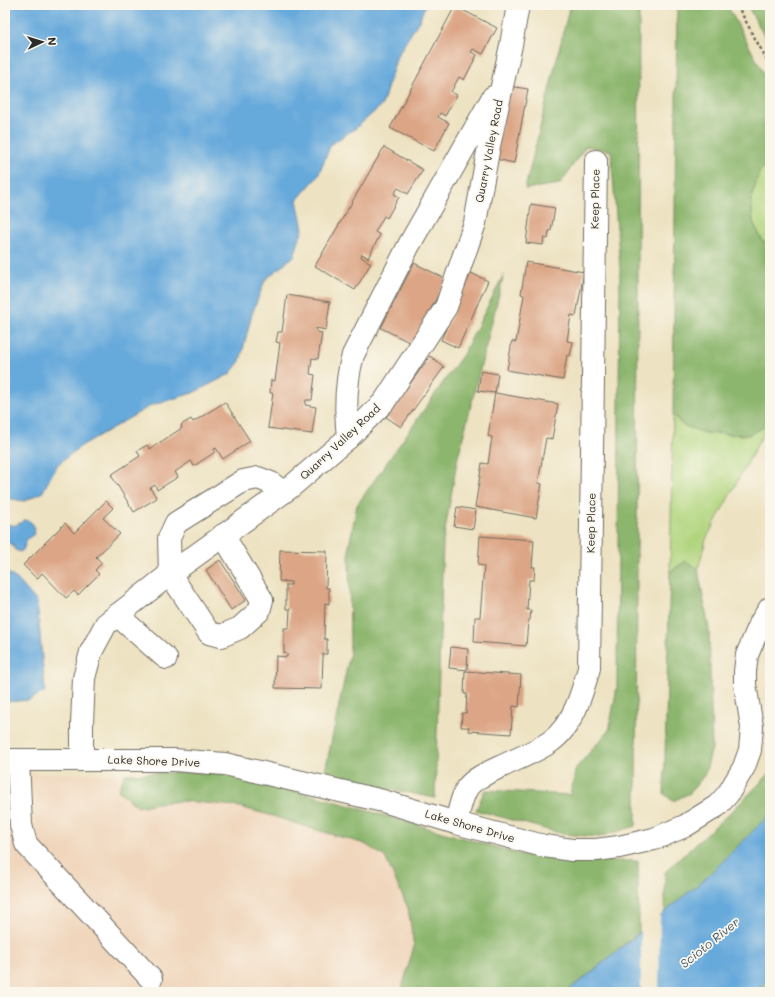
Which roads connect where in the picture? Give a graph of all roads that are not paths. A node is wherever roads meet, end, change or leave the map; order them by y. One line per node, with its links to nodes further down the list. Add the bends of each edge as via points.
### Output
1 (518, 5): 2 (street, Quarry Valley Road)
2 (503, 78): 4 (street, via 410,245 353,355 348,371 345,410); 4 (street, Quarry Valley Road, via 475,223 446,307 384,402)
3 (596, 161): 13 (street, Keep Place, via 589,668 576,706 558,735 541,748 472,782 467,788)
4 (348, 438): 5 (street, Quarry Valley Road)
5 (283, 492): 6 (street, Quarry Valley Road); 7 (street, via 258,478 243,481 176,523 169,538)
6 (224, 535): 7 (street, Quarry Valley Road); 7 (street, via 262,600 260,611 240,628 221,636 209,633)
7 (170, 574): 9 (street, Quarry Valley Road)
8 (770, 608): 13 (street, Lake Shore Drive, via 761,622 747,656 745,684 752,727 750,750 744,767 728,794 717,806 685,826 654,839 596,850 544,846)
9 (117, 615): 10 (street); 11 (street, Quarry Valley Road, via 106,624 91,652 84,678)
10 (166, 658)
11 (82, 759): 12 (street, Lake Shore Drive); 13 (street, Lake Shore Drive, via 174,760 225,764 383,801)
12 (12, 760): 14 (street, via 26,844)
13 (456, 823)
14 (151, 979)

